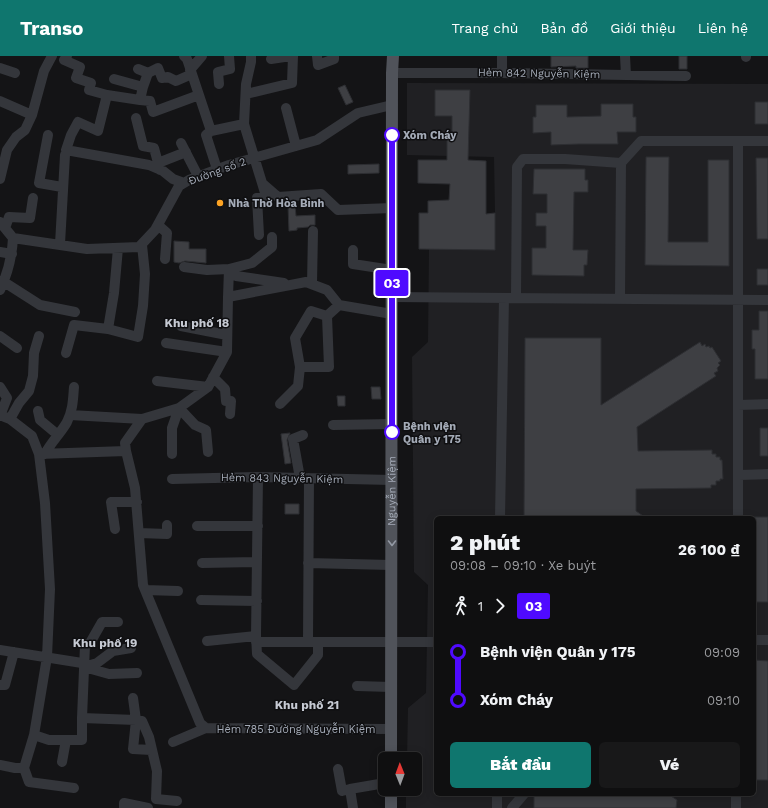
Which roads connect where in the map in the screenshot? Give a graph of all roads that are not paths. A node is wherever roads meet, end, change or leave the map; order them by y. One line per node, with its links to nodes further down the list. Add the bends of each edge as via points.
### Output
1 (52, 56): 30 (street, via 44,71)
2 (67, 56): 24 (street, via 64,60 80,67 76,78 90,83 89,90)
3 (184, 56): 14 (street)
4 (202, 56): 14 (street)
5 (229, 56): 21 (street, via 230,69 218,72)
6 (251, 56): 23 (street)
7 (317, 56): 8 (street, via 318,65 334,59)
8 (334, 56)
9 (393, 56): 16 (main road, Nguyễn Kiệm)
10 (502, 56): 17 (street)
11 (625, 56): 18 (street)
12 (283, 57): 23 (street, via 292,83)
13 (0, 70): 15 (street)
14 (191, 72): 22 (street, via 176,80 162,78 158,68 143,71); 25 (street)
15 (15, 73)
16 (392, 73): 17 (street, Hẻm 842 Nguyễn Kiệm); 28 (main road, Nguyễn Kiệm)
17 (502, 73): 18 (street, Hẻm 842 Nguyễn Kiệm)
18 (626, 75): 19 (street, Hẻm 842 Nguyễn Kiệm)
19 (686, 76)
20 (114, 80): 22 (street)
21 (220, 84)
22 (143, 87): 27 (street)
23 (246, 94): 32 (street)
24 (106, 95): 27 (street); 41 (street, via 98,131 78,122 66,150)
25 (199, 95): 27 (street, via 153,112 150,101); 33 (street)
26 (0, 100): 30 (street)
27 (140, 100)
28 (392, 105): 37 (street, Đường số 2, via 358,113 318,140); 49 (main road, Nguyễn Kiệm)
29 (286, 108): 37 (street)
30 (32, 115): 44 (street, via 25,130 16,137 7,150)
31 (136, 118): 41 (street, via 142,146 154,148)
32 (244, 124): 33 (street); 39 (street)
33 (211, 131): 42 (street, via 206,135)
34 (48, 135): 47 (street, via 39,183)
35 (738, 141): 36 (street); 40 (street, via 640,140); 74 (street)
36 (768, 141)
37 (296, 146): 39 (street, Đường số 2)
38 (64, 155): 47 (street)
39 (254, 158): 42 (street, Đường số 2); 46 (street)
40 (621, 163): 72 (street, via 523,159 517,167); 73 (street)
41 (159, 166): 43 (street, via 184,147); 45 (street, via 173,179)
42 (217, 169): 43 (street, Đường số 2)
43 (198, 176): 45 (street, Đường số 2)
44 (0, 179)
45 (184, 183): 51 (street, Đường số 2, via 179,186)
46 (263, 184): 49 (street, via 278,197 322,194 338,210); 53 (street, via 266,196 257,198)
47 (62, 188): 56 (street)
48 (33, 198): 50 (street, via 30,218 9,217)
49 (392, 208): 64 (main road, Nguyễn Kiệm)
50 (2, 225): 55 (street)
51 (158, 225): 57 (street, Đường số 2); 62 (street, via 167,233)
52 (313, 231): 68 (street)
53 (258, 235)
54 (272, 237): 65 (street, via 272,247 252,263)
55 (13, 238): 56 (street); 61 (street)
56 (60, 244): 58 (street, via 87,248)
57 (142, 245): 58 (street); 81 (street, via 145,274 138,337)
58 (118, 248): 81 (street)
59 (353, 250): 64 (street, via 353,264)
60 (0, 252): 61 (street)
61 (12, 254): 66 (street)
62 (164, 259)
63 (184, 267): 65 (street)
64 (392, 270): 70 (main road, Nguyễn Kiệm)
65 (231, 273): 67 (street); 69 (street)
66 (1, 284): 77 (street, via 40,305)
67 (293, 284): 68 (street); 69 (street)
68 (312, 284): 76 (street, via 327,290)
69 (228, 297): 82 (street)
70 (392, 297): 71 (street); 78 (main road, Nguyễn Kiệm)
71 (504, 298): 72 (street); 119 (street)
72 (516, 298): 73 (street)
73 (620, 299): 74 (street)
74 (739, 300): 75 (street); 97 (street)
75 (768, 300)
76 (339, 305): 78 (street); 79 (street)
77 (74, 312)
78 (392, 314): 104 (main road, Nguyễn Kiệm)
79 (327, 316): 89 (street, via 311,311 296,338); 89 (street, via 329,367)
80 (181, 326): 82 (street)
81 (108, 328): 88 (street, via 74,325)
82 (227, 335): 87 (street)
83 (0, 336): 86 (street)
84 (39, 336): 102 (street, via 29,391)
85 (166, 343): 87 (street)
86 (17, 348)
87 (227, 352): 90 (street)
88 (66, 353)
89 (300, 367): 95 (street, via 298,386)
90 (213, 377): 94 (street); 100 (street, via 225,389 226,401 231,401)
91 (157, 381): 94 (street)
92 (0, 387): 102 (street, via 7,398)
93 (74, 387): 101 (street)
94 (208, 387): 98 (street)
95 (280, 404)
96 (768, 404): 97 (street)
97 (738, 405): 112 (street)
98 (179, 408): 103 (street); 109 (street, via 195,425 206,430); 111 (street, via 172,428)
99 (38, 411): 106 (street, via 40,420)
100 (230, 414)
101 (70, 415): 103 (street); 106 (street)
102 (3, 416): 110 (street, via 32,436)
103 (142, 419): 108 (street, via 125,443)
104 (392, 424): 105 (street); 117 (main road, Nguyễn Kiệm)
105 (333, 425)
106 (58, 435): 110 (street)
107 (303, 435): 115 (street, via 293,439)
108 (126, 451): 110 (street); 118 (street, Hẻm 785 Đường Nguyễn Kiệm, via 136,488)
109 (208, 452)
110 (42, 454): 145 (street, via 50,589)
111 (172, 454)
112 (738, 474): 113 (street); 120 (street)
113 (768, 474)
114 (258, 477): 115 (street, Hẻm 843 Nguyễn Kiệm); 116 (street, Hẻm 843 Nguyễn Kiệm); 123 (street)
115 (304, 478): 117 (street, Hẻm 843 Nguyễn Kiệm); 128 (street)
116 (172, 479)
117 (392, 480): 129 (main road, Nguyễn Kiệm, one-way to 129)
118 (136, 502): 124 (street, via 111,502); 125 (street, Hẻm 785 Đường Nguyễn Kiệm)
119 (500, 516)
120 (738, 516)
121 (167, 525): 125 (street, via 167,534)
122 (197, 526): 123 (street)
123 (258, 526): 126 (street)
124 (115, 529)
125 (139, 533): 130 (street, Hẻm 785 Đường Nguyễn Kiệm)
126 (257, 562): 127 (street); 133 (street)
127 (202, 563)
128 (308, 563): 129 (street); 139 (street)
129 (392, 565): 140 (main road, Nguyễn Kiệm)
130 (145, 590): 131 (street); 154 (street, Hẻm 785 Đường Nguyễn Kiệm, via 200,723)
131 (178, 591)
132 (201, 600): 133 (street)
133 (257, 600): 135 (street)
134 (118, 622): 146 (street, via 102,622 90,643 85,645)
135 (256, 639): 138 (street); 139 (street); 139 (street, via 258,654 294,685 318,655)
136 (756, 640): 137 (street)
137 (768, 640)
138 (207, 641)
139 (313, 642): 140 (street)
140 (391, 642): 141 (street); 150 (main road, Nguyễn Kiệm)
141 (434, 642)
142 (131, 648): 146 (street, via 113,651 97,664)
143 (0, 650): 144 (street)
144 (14, 652): 145 (street); 148 (street, via 5,685)
145 (47, 657): 146 (street, via 82,663); 156 (street)
146 (84, 667): 147 (street, via 109,674); 152 (street)
147 (137, 673)
148 (0, 685)
149 (356, 686): 150 (street)
150 (391, 687): 155 (main road, Nguyễn Kiệm)
151 (133, 698): 153 (street)
152 (82, 718): 153 (street); 157 (street, via 82,740)
153 (136, 720): 159 (street, via 142,721); 159 (street, via 133,749)
154 (206, 728): 155 (street, Hẻm 785 Đường Nguyễn Kiệm); 158 (street)
155 (391, 729): 160 (main road, Nguyễn Kiệm)
156 (34, 735): 157 (street, via 49,740); 163 (street)
157 (66, 740): 161 (street)
158 (173, 742)
159 (151, 750): 172 (street, via 157,772 156,799)
160 (391, 752)
161 (62, 762)
162 (0, 765): 163 (street)
163 (24, 768): 166 (street, via 29,782)
164 (338, 769): 167 (street, via 342,791)
165 (378, 784): 167 (street)
166 (74, 788)
167 (350, 789): 175 (street)
168 (391, 796): 176 (main road)
169 (497, 796): 177 (street)
170 (522, 796): 178 (street)
171 (736, 796): 179 (street)
172 (177, 802)
173 (124, 808): 174 (street, via 124,803)
174 (148, 808)
175 (353, 808)
176 (391, 808)
177 (497, 808)
178 (512, 808)
179 (736, 808)

